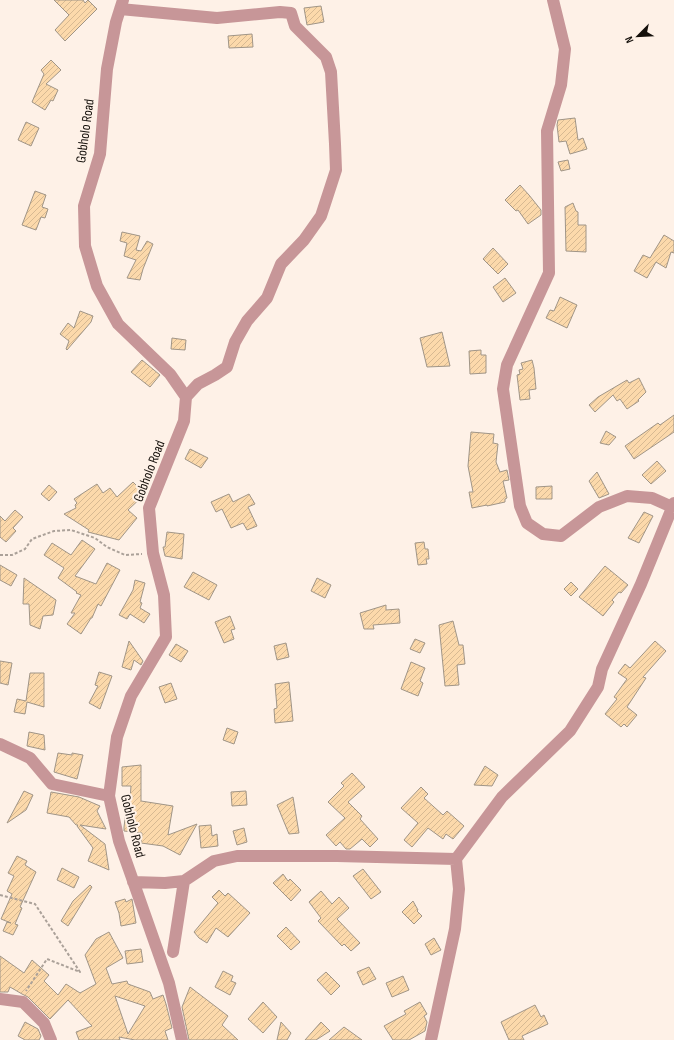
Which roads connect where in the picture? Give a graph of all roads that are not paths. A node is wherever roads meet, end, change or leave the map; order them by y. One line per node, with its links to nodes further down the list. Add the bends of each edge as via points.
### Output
1 (553, 0): 4 (street, via 565,49 561,85 547,131 549,273 507,365 503,389 520,506 527,523 543,534 560,536 600,507 627,496 652,498)
2 (121, 5): 3 (street, Gobholo Road, via 107,69 100,154 84,206 85,246 97,286 118,324 170,374); 3 (street, via 217,18 291,13 295,26 326,57 331,72 336,170 321,216 304,240 281,264 267,298 247,321 235,342 227,367 198,384)
3 (186, 396): 6 (street, Gobholo Road, via 184,421 148,508 153,553 164,595 166,637 131,696 117,737)
4 (673, 505): 7 (street, via 602,669 598,687 570,731 502,797)
5 (0, 744): 6 (street, via 30,758 52,784)
6 (109, 796): 9 (street, Gobholo Road, via 119,841)
7 (456, 859): 8 (street, via 237,856 214,861); 14 (street, via 459,889 455,929)
8 (184, 881): 9 (street); 10 (street)
9 (133, 882): 13 (street, Gobholo Road, via 169,983)
10 (173, 952)
11 (0, 999): 12 (street, via 22,1002 44,1023)
12 (51, 1040)
13 (182, 1040)
14 (432, 1040)

